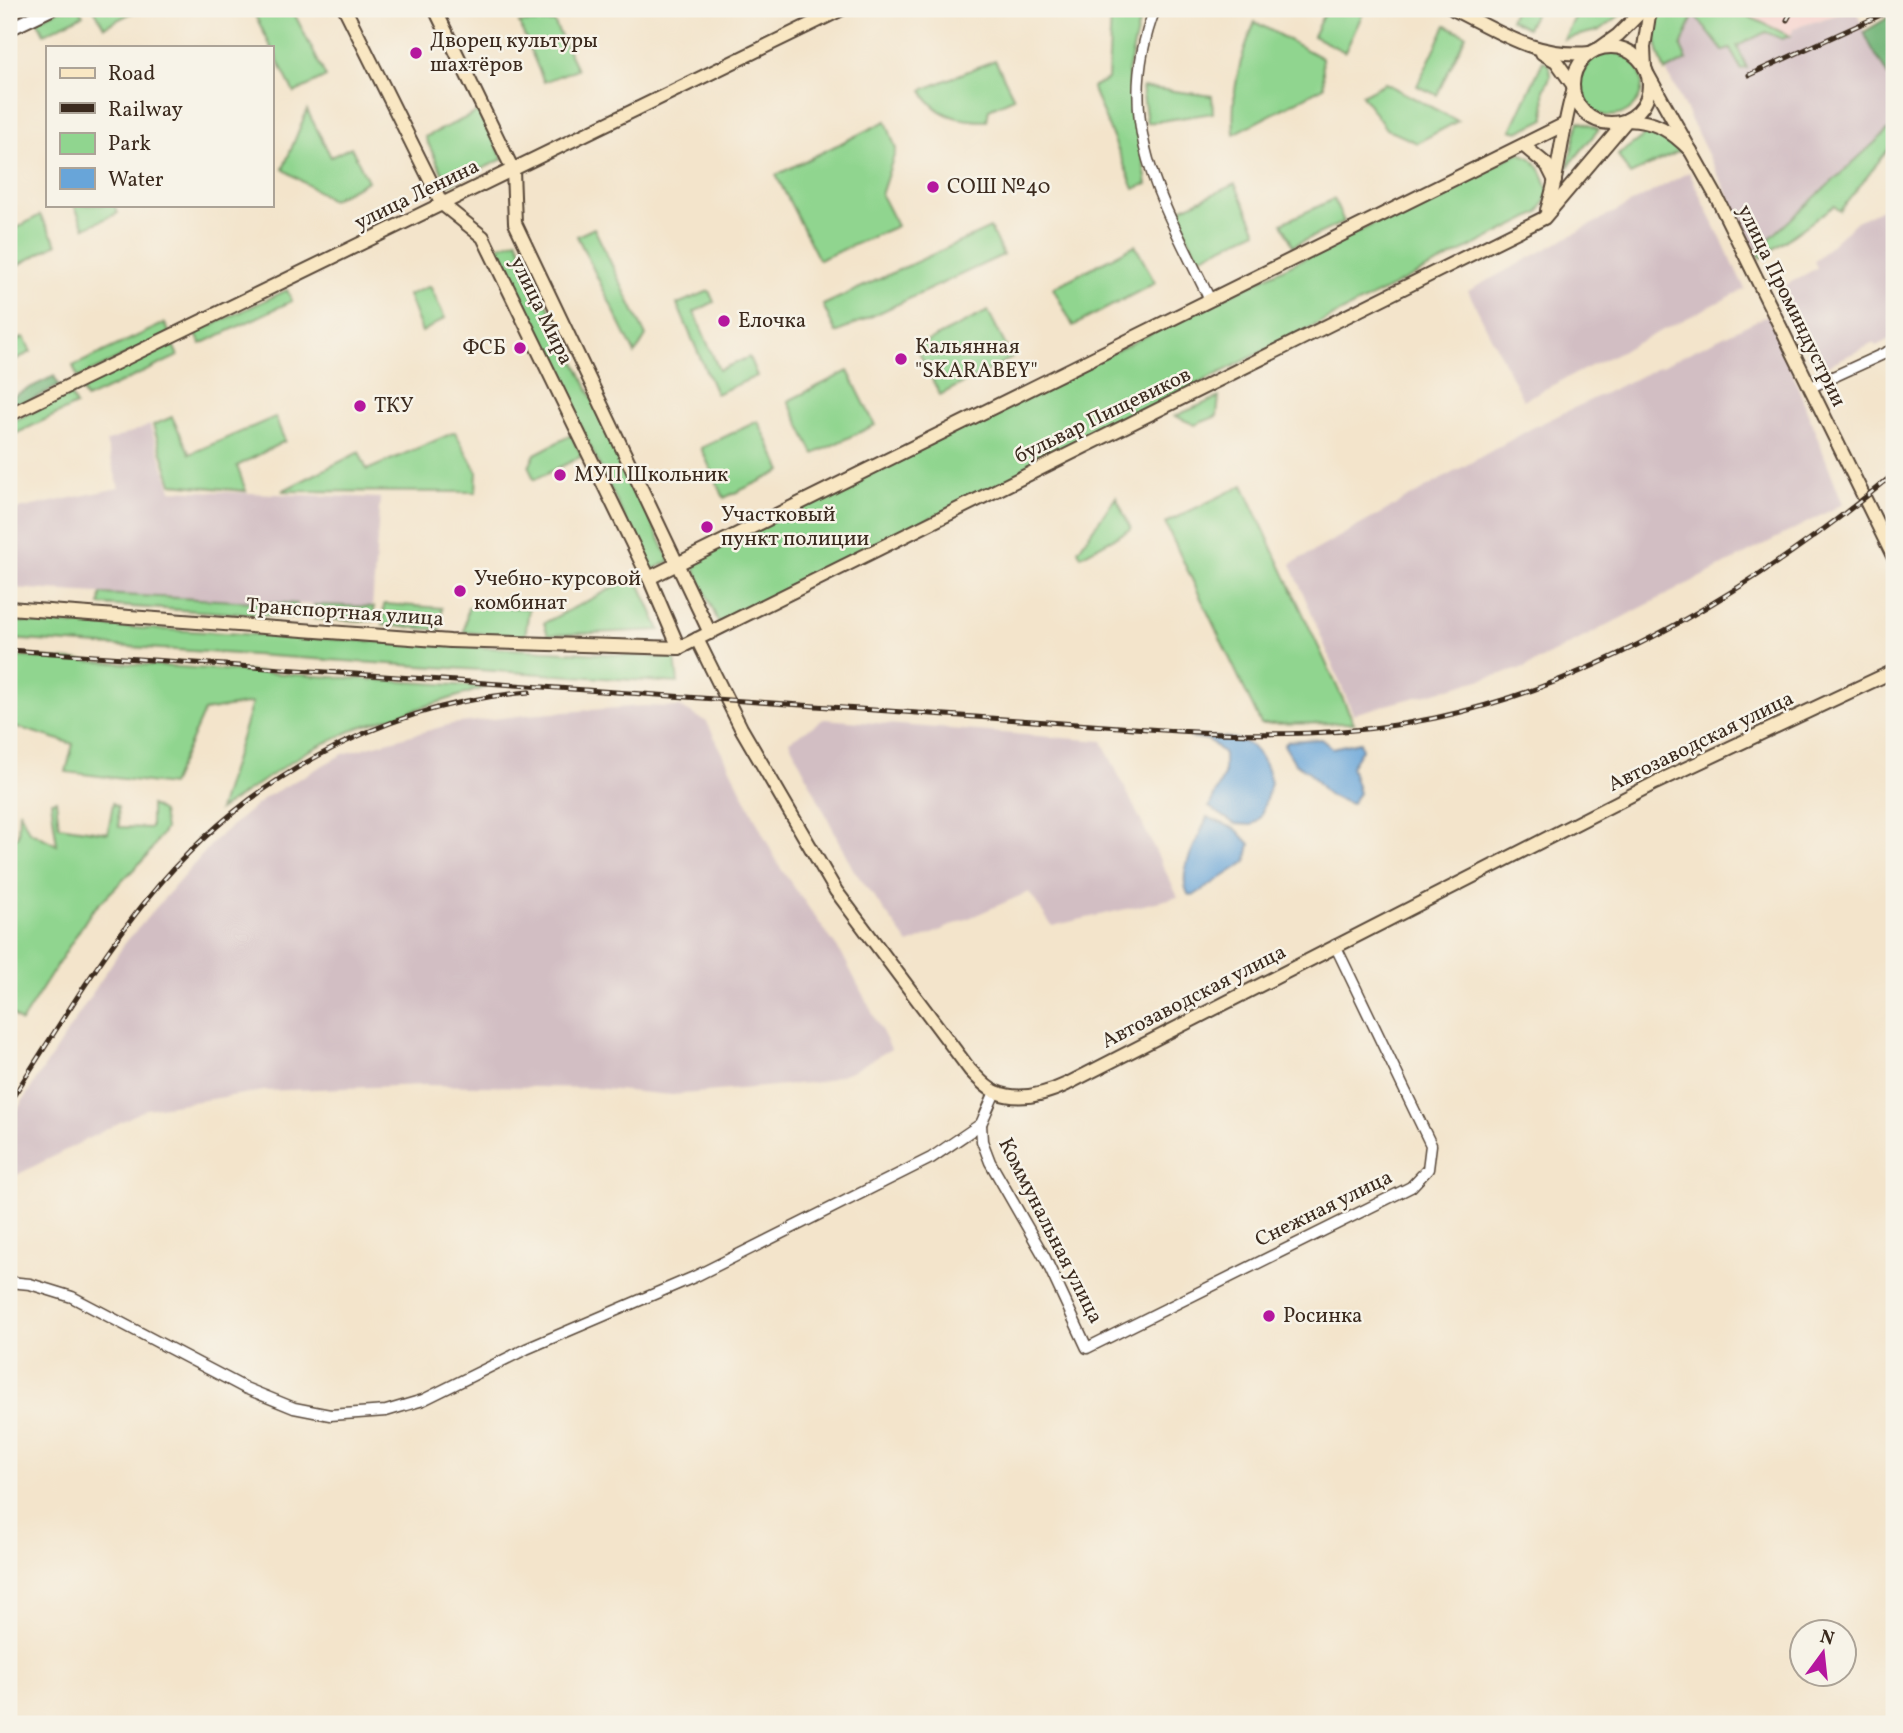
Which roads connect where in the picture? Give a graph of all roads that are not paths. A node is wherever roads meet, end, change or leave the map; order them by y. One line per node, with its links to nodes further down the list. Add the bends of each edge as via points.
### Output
1 (51, 9): 9 (street)
2 (345, 9): 20 (main road, улица Мира)
3 (435, 9): 18 (main road, улица Мира)
4 (842, 9): 18 (main road, улица Ленина)
5 (1155, 9): 22 (street, via 1138,84 1143,152 1154,186)
6 (1452, 9): 10 (main road)
7 (1644, 9): 11 (main road)
8 (1650, 9): 12 (main road, бульвар Пищевиков, via 1644,47)
9 (9, 29)
10 (1536, 49): 11 (main road, via 1563,54); 13 (main road, via 1556,61)
11 (1594, 51): 12 (main road, via 1608,47 1630,52); 13 (main road, via 1577,66)
12 (1647, 71): 14 (main road, бульвар Пищевиков, via 1643,103); 17 (main road, улица Проминдустрии)
13 (1573, 88): 14 (main road, via 1577,102 1593,119 1604,123); 15 (main road)
14 (1627, 120): 17 (main road, via 1662,125); 21 (main road, бульвар Пищевиков)
15 (1563, 125): 16 (main road); 19 (main road)
16 (1524, 146): 19 (main road, via 1548,165); 22 (main road)
17 (1691, 151): 24 (main road, улица Проминдустрии)
18 (513, 170): 20 (main road, улица Ленина); 27 (main road, улица Мира, via 514,223)
19 (1556, 184): 21 (main road)
20 (442, 204): 25 (main road, улица Ленина); 28 (main road, улица Мира, via 483,237)
21 (1544, 218): 30 (main road, бульвар Пищевиков)
22 (1210, 300): 27 (main road)
23 (1894, 349): 24 (street)
24 (1811, 387): 26 (main road, улица Проминдустрии)
25 (9, 415)
26 (1894, 558)
27 (678, 563): 28 (main road); 30 (main road, улица Мира)
28 (649, 578): 32 (main road, улица Мира)
29 (9, 608): 32 (main road, Транспортная улица, via 450,640)
30 (710, 633): 31 (main road, бульвар Пищевиков)
31 (697, 639): 32 (main road, бульвар Пищевиков); 35 (main road, via 741,728 836,891 970,1070)
32 (679, 648)
33 (1894, 671): 34 (main road, Автозаводская улица, via 1655,783)
34 (1335, 945): 35 (main road, Автозаводская улица, via 1043,1095); 38 (street, Снежная улица, via 1431,1145 1428,1169 1411,1187)
35 (995, 1092): 36 (street, Коммунальная улица)
36 (981, 1124): 37 (street, via 932,1158 694,1277 526,1349 423,1400 386,1411 330,1415 294,1408 245,1388 72,1297); 38 (street, Коммунальная улица, via 990,1162 1045,1258)
37 (9, 1282)
38 (1087, 1348)

